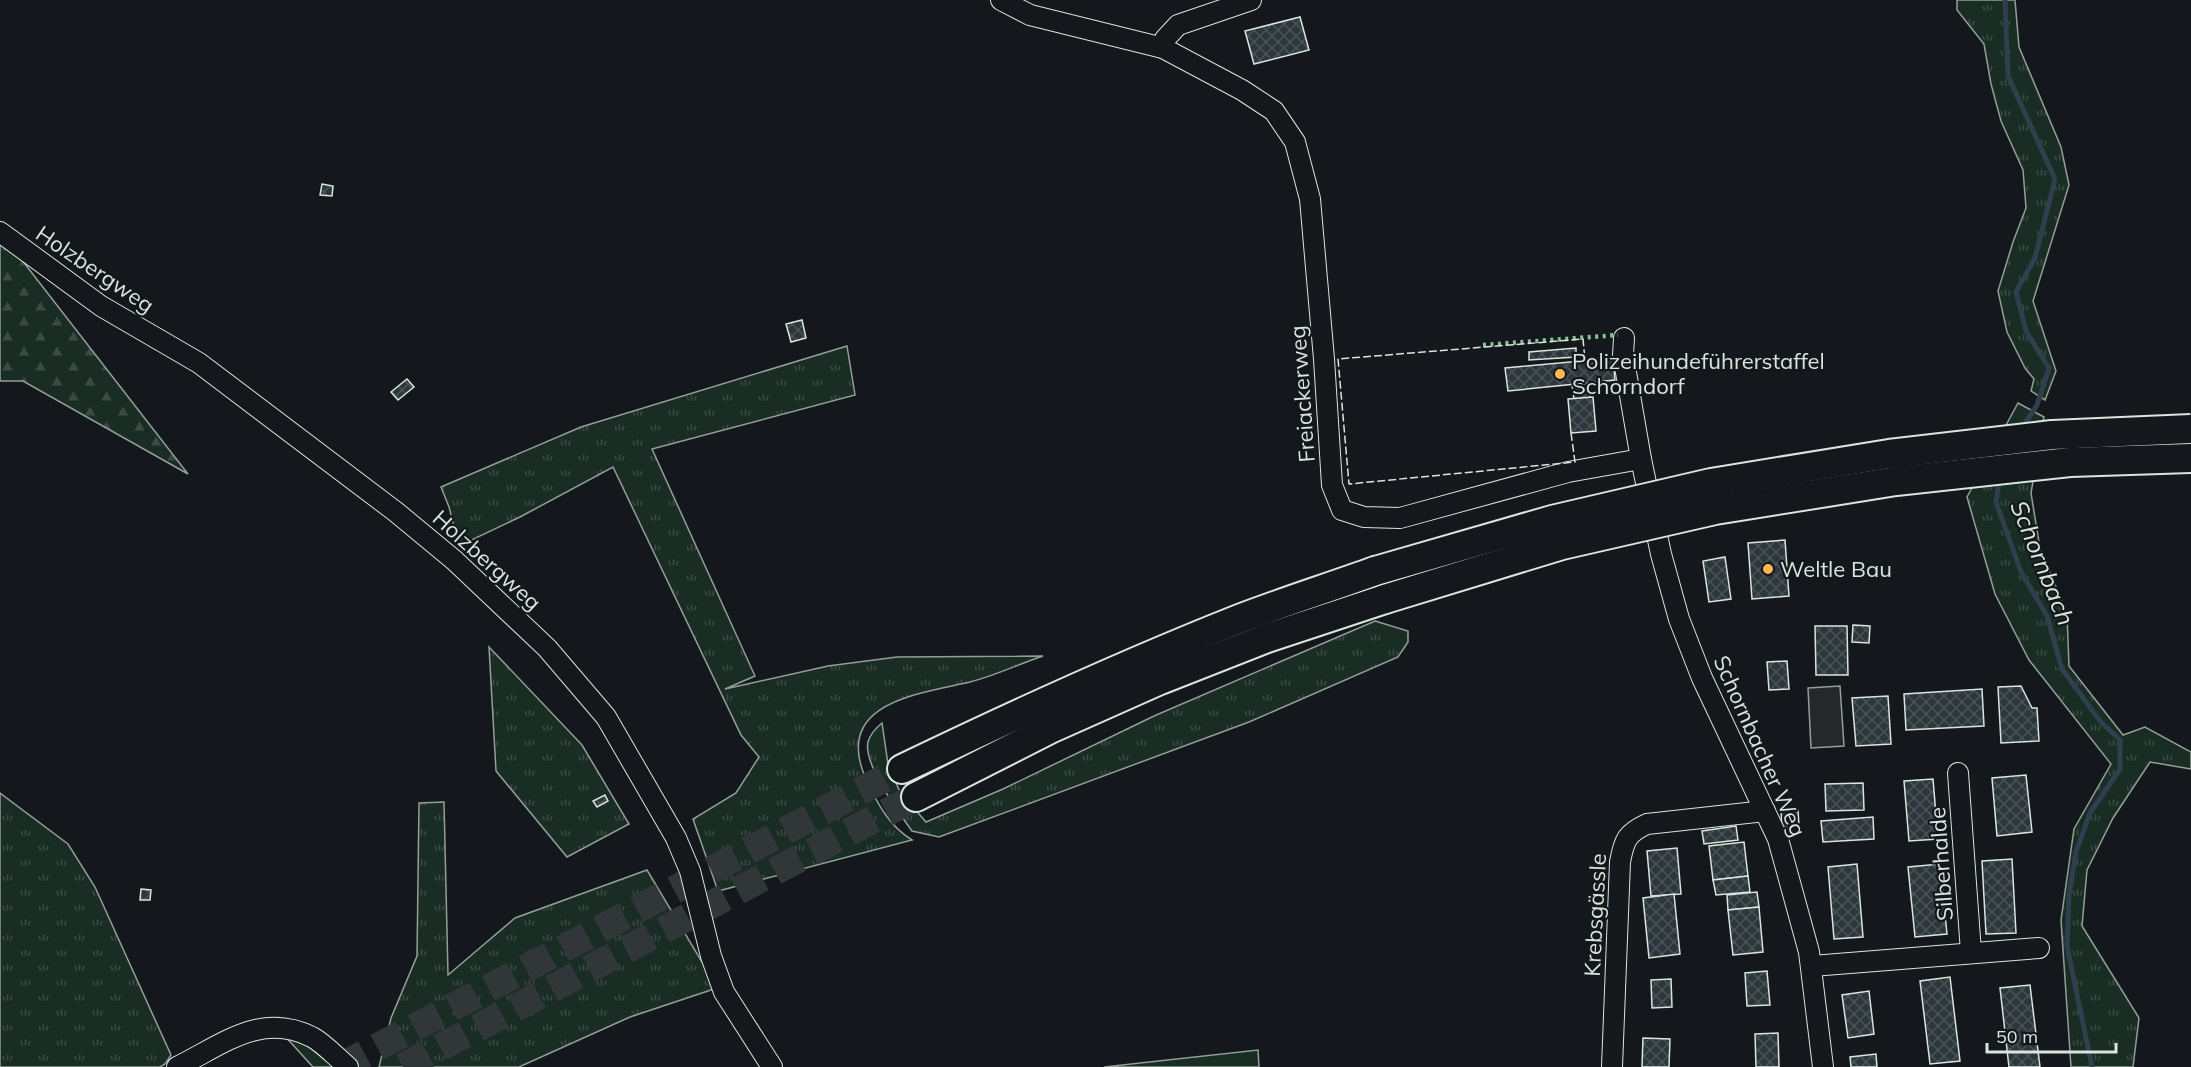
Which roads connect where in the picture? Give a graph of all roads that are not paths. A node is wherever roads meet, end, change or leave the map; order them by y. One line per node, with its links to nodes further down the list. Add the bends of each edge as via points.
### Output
1 (1001, 0): 3 (street, via 1030,15)
2 (1251, 0): 3 (street, via 1178,25 1165,39)
3 (1163, 48): 8 (street, Freiackerweg, via 1274,111 1295,142 1310,199 1332,485 1342,510 1365,517 1400,518 1568,472)
4 (0, 232): 18 (street, Holzbergweg, via 100,306 199,363 396,512 454,560 547,648 606,717 676,838 690,871 724,992)
5 (1624, 338): 8 (street, via 1623,355)
6 (2191, 429): 9 (highway, bridge, via 2052,435 1889,454 1712,483 1552,520 1375,571 1236,620 1032,706)
7 (2191, 458): 11 (highway, bridge, via 2070,462 1896,481 1716,510 1562,545 1267,638 1050,729)
8 (1641, 459): 12 (street, Schornbacher Weg, via 1679,619 1702,678)
9 (902, 769)
10 (1958, 773): 14 (street, Silberhalde)
11 (916, 797)
12 (1765, 811): 15 (street, Schornbacher Weg, via 1778,839); 19 (street, Krebsgässle, via 1647,824 1632,831 1623,845)
13 (2040, 948): 14 (street, Silberhalde)
14 (1971, 952): 15 (street, Silberhalde)
15 (1812, 966): 20 (street, Schornbacher Weg)
16 (177, 1067): 17 (street, via 251,1029 283,1027 312,1038)
17 (348, 1067)
18 (772, 1067)
19 (1612, 1067)
20 (1823, 1067)

